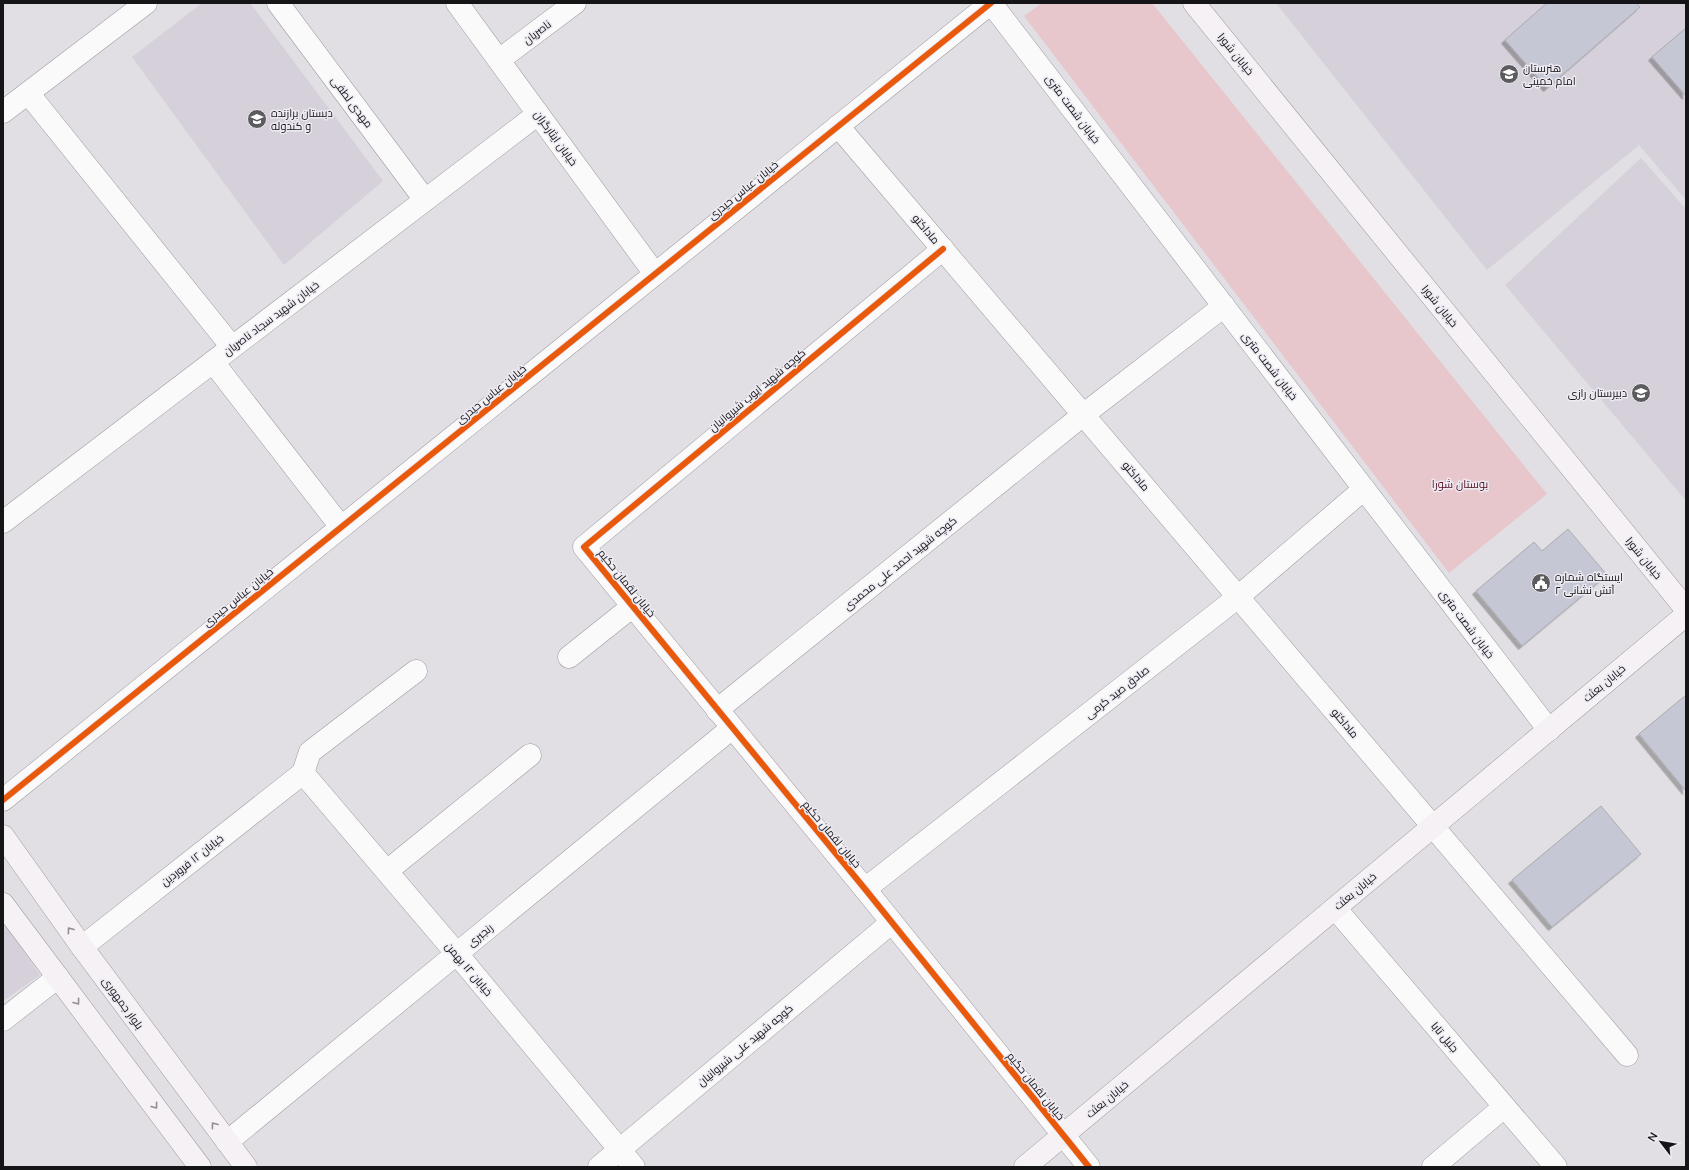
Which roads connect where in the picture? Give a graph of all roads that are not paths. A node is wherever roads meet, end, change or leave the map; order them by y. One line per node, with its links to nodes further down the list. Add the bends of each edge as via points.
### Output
1 (146, 3): 8 (street)
2 (278, 3): 12 (street, مهدی لطفی)
3 (457, 3): 7 (street, خیابان ایثارگران)
4 (575, 3): 7 (street, ناصریان)
5 (991, 3): 11 (street, خیابان عباس حیدری); 15 (street, خیابان شصت متری)
6 (1194, 3): 25 (street, خیابان شورا)
7 (499, 60): 10 (street, خیابان ایثارگران)
8 (28, 93): 9 (street); 16 (street)
9 (3, 112)
10 (538, 114): 12 (street, خیابان شهید سجاد ناصریان); 14 (street, خیابان ایثارگران)
11 (838, 126): 13 (street, ماداکتو); 14 (street, خیابان عباس حیدری)
12 (425, 200): 16 (street, خیابان شهید سجاد ناصریان)
13 (943, 249): 18 (street, ماداکتو); 22 (street, کوچه شهید ایوب شیروانیان)
14 (655, 274): 21 (street, خیابان عباس حیدری)
15 (1224, 306): 18 (street, کوچه شهید احمد علی محمدی); 19 (street, خیابان شصت متری)
16 (232, 347): 17 (street, خیابان شهید سجاد ناصریان)
17 (213, 362): 20 (street, خیابان شهید سجاد ناصریان); 21 (street)
18 (1084, 415): 23 (street, ماداکتو); 29 (street, کوچه شهید احمد علی محمدی)
19 (1364, 489): 23 (street, صادق صید کرمی); 31 (street, خیابان شصت متری)
20 (3, 522)
21 (341, 527): 34 (street, خیابان عباس حیدری)
22 (584, 547): 24 (street, خیابان لقمان حکیم)
23 (1238, 597): 35 (street, ماداکتو); 38 (street, صادق صید کرمی)
24 (632, 606): 27 (street); 29 (street, خیابان لقمان حکیم)
25 (1686, 609)
26 (1686, 615): 31 (street, خیابان بعثت)
27 (569, 657)
28 (416, 671): 33 (street, via 310,752)
29 (717, 710): 30 (street, خیابان لقمان حکیم)
30 (732, 728): 38 (street, خیابان لقمان حکیم); 43 (street, رنجبری)
31 (1549, 730): 35 (street, خیابان بعثت)
32 (530, 755): 37 (street)
33 (303, 773): 37 (street, خیابان ۱۲ بهمن); 42 (street, خیابان ۱۲ فروردین)
34 (3, 800)
35 (1433, 826): 40 (street, خیابان بعثت); 46 (street, ماداکتو)
36 (3, 836): 42 (street, بلوار جمهوری, one-way to 36)
37 (387, 871): 43 (street, خیابان ۱۲ بهمن)
38 (865, 889): 41 (street, خیابان لقمان حکیم)
39 (3, 904): 44 (street)
40 (1336, 908): 47 (street, جلیل تابا); 48 (street, خیابان بعثت)
41 (891, 923): 48 (street, خیابان لقمان حکیم); 50 (street, کوچه شهید علی شیروانیان)
42 (82, 947): 49 (street, بلوار جمهوری, one-way to 42)
43 (457, 954): 49 (street, رنجبری); 50 (street, خیابان ۱۲ بهمن)
44 (58, 977): 45 (street); 51 (street, one-way to 51)
45 (3, 1020)
46 (1627, 1055)
47 (1504, 1107): 57 (street); 58 (street, جلیل تابا)
48 (1063, 1135): 55 (street, خیابان بعثت); 56 (street, خیابان لقمان حکیم)
49 (227, 1142): 52 (street, بلوار جمهوری)
50 (619, 1150): 53 (street, کوچه شهید علی شیروانیان); 54 (street, خیابان ۱۲ بهمن)
51 (200, 1167)
52 (246, 1167)
53 (599, 1167)
54 (634, 1167)
55 (1025, 1167)
56 (1089, 1167)
57 (1433, 1167)
58 (1556, 1167)

